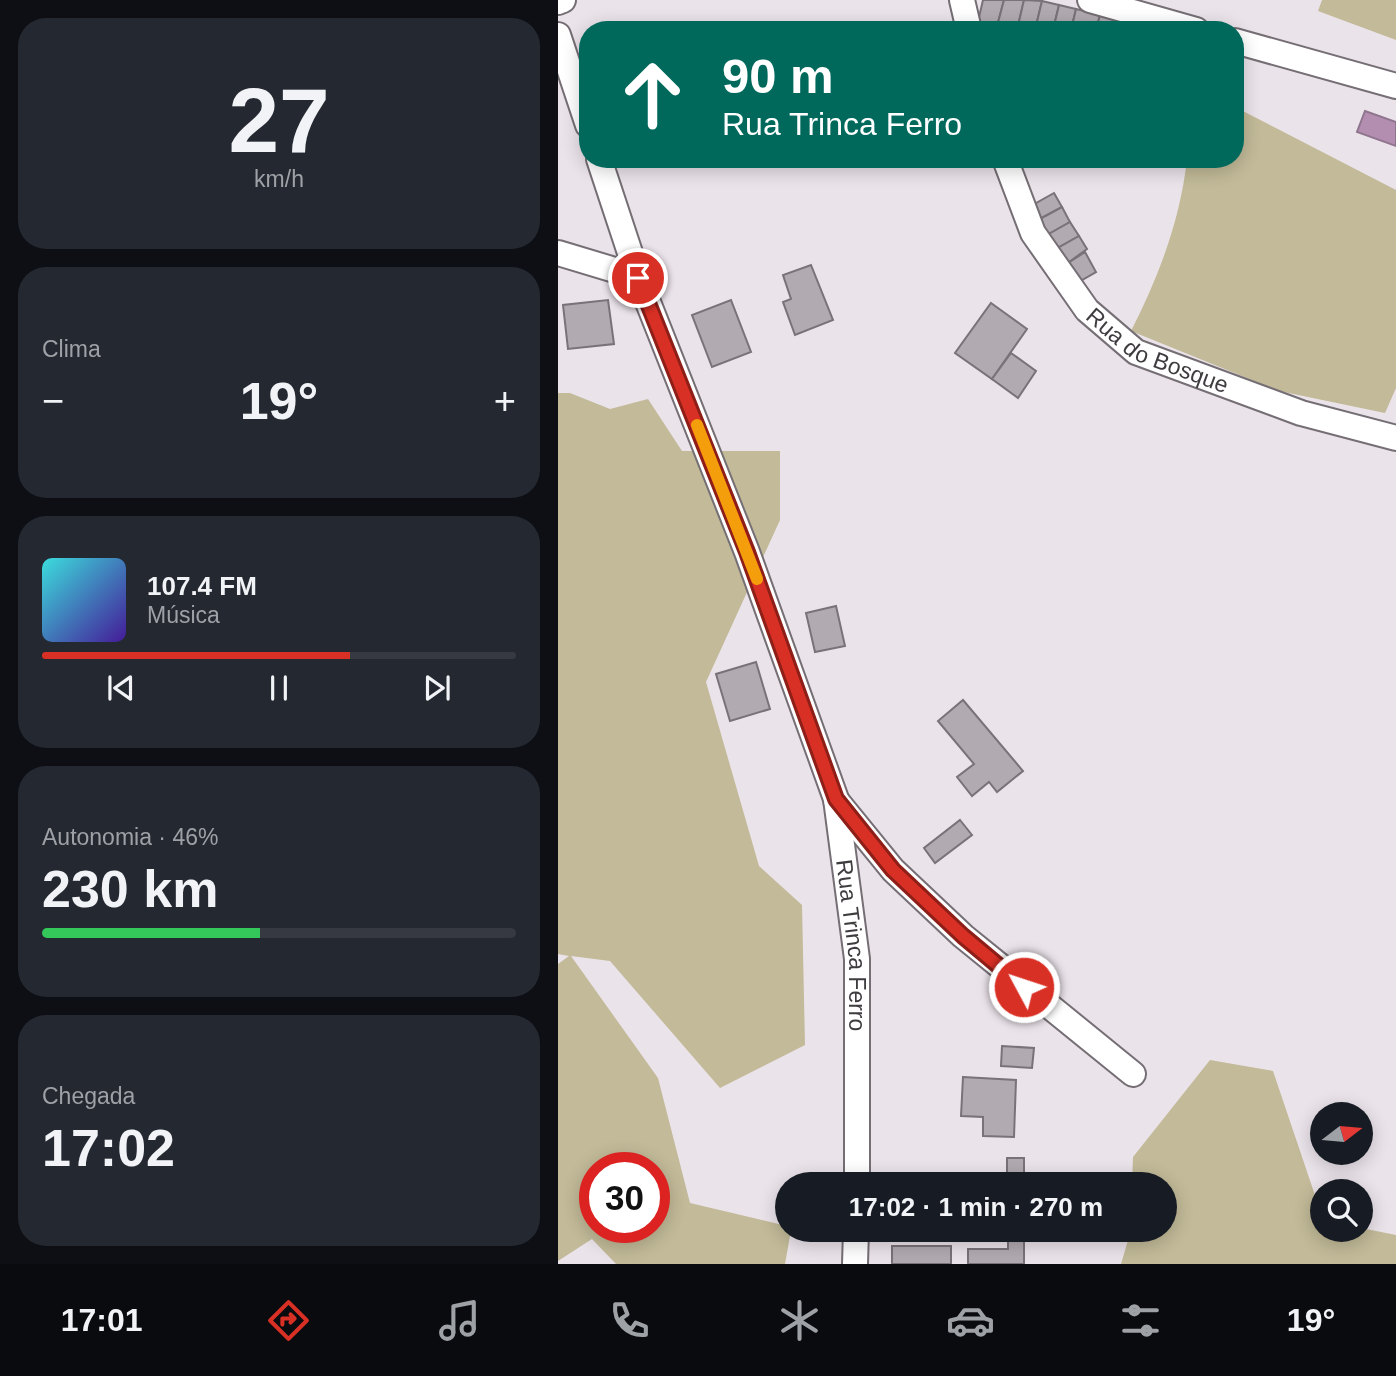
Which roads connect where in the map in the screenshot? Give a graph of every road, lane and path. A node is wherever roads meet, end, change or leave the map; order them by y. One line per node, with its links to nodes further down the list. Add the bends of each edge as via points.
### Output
1 (563, 0): 4 (street)
2 (962, 0): 5 (street)
3 (1097, 1): 6 (street)
4 (558, 2)
5 (967, 21)
6 (1165, 21)
7 (558, 35): 10 (street)
8 (1244, 44): 9 (street)
9 (1396, 86)
10 (579, 98)
11 (602, 168): 14 (street, Rua Trinca Ferro)
12 (1008, 168): 15 (street, Rua do Bosque, via 1033,233 1086,310 1136,352 1301,413)
13 (558, 253): 14 (street)
14 (638, 278): 16 (street, Rua Trinca Ferro, via 747,552)
15 (1396, 438)
16 (836, 799): 17 (street, via 893,870 963,936); 18 (street, Rua Trinca Ferro, via 857,959)
17 (1133, 1074)
18 (857, 1172)
19 (856, 1242): 20 (street)
20 (856, 1264)

